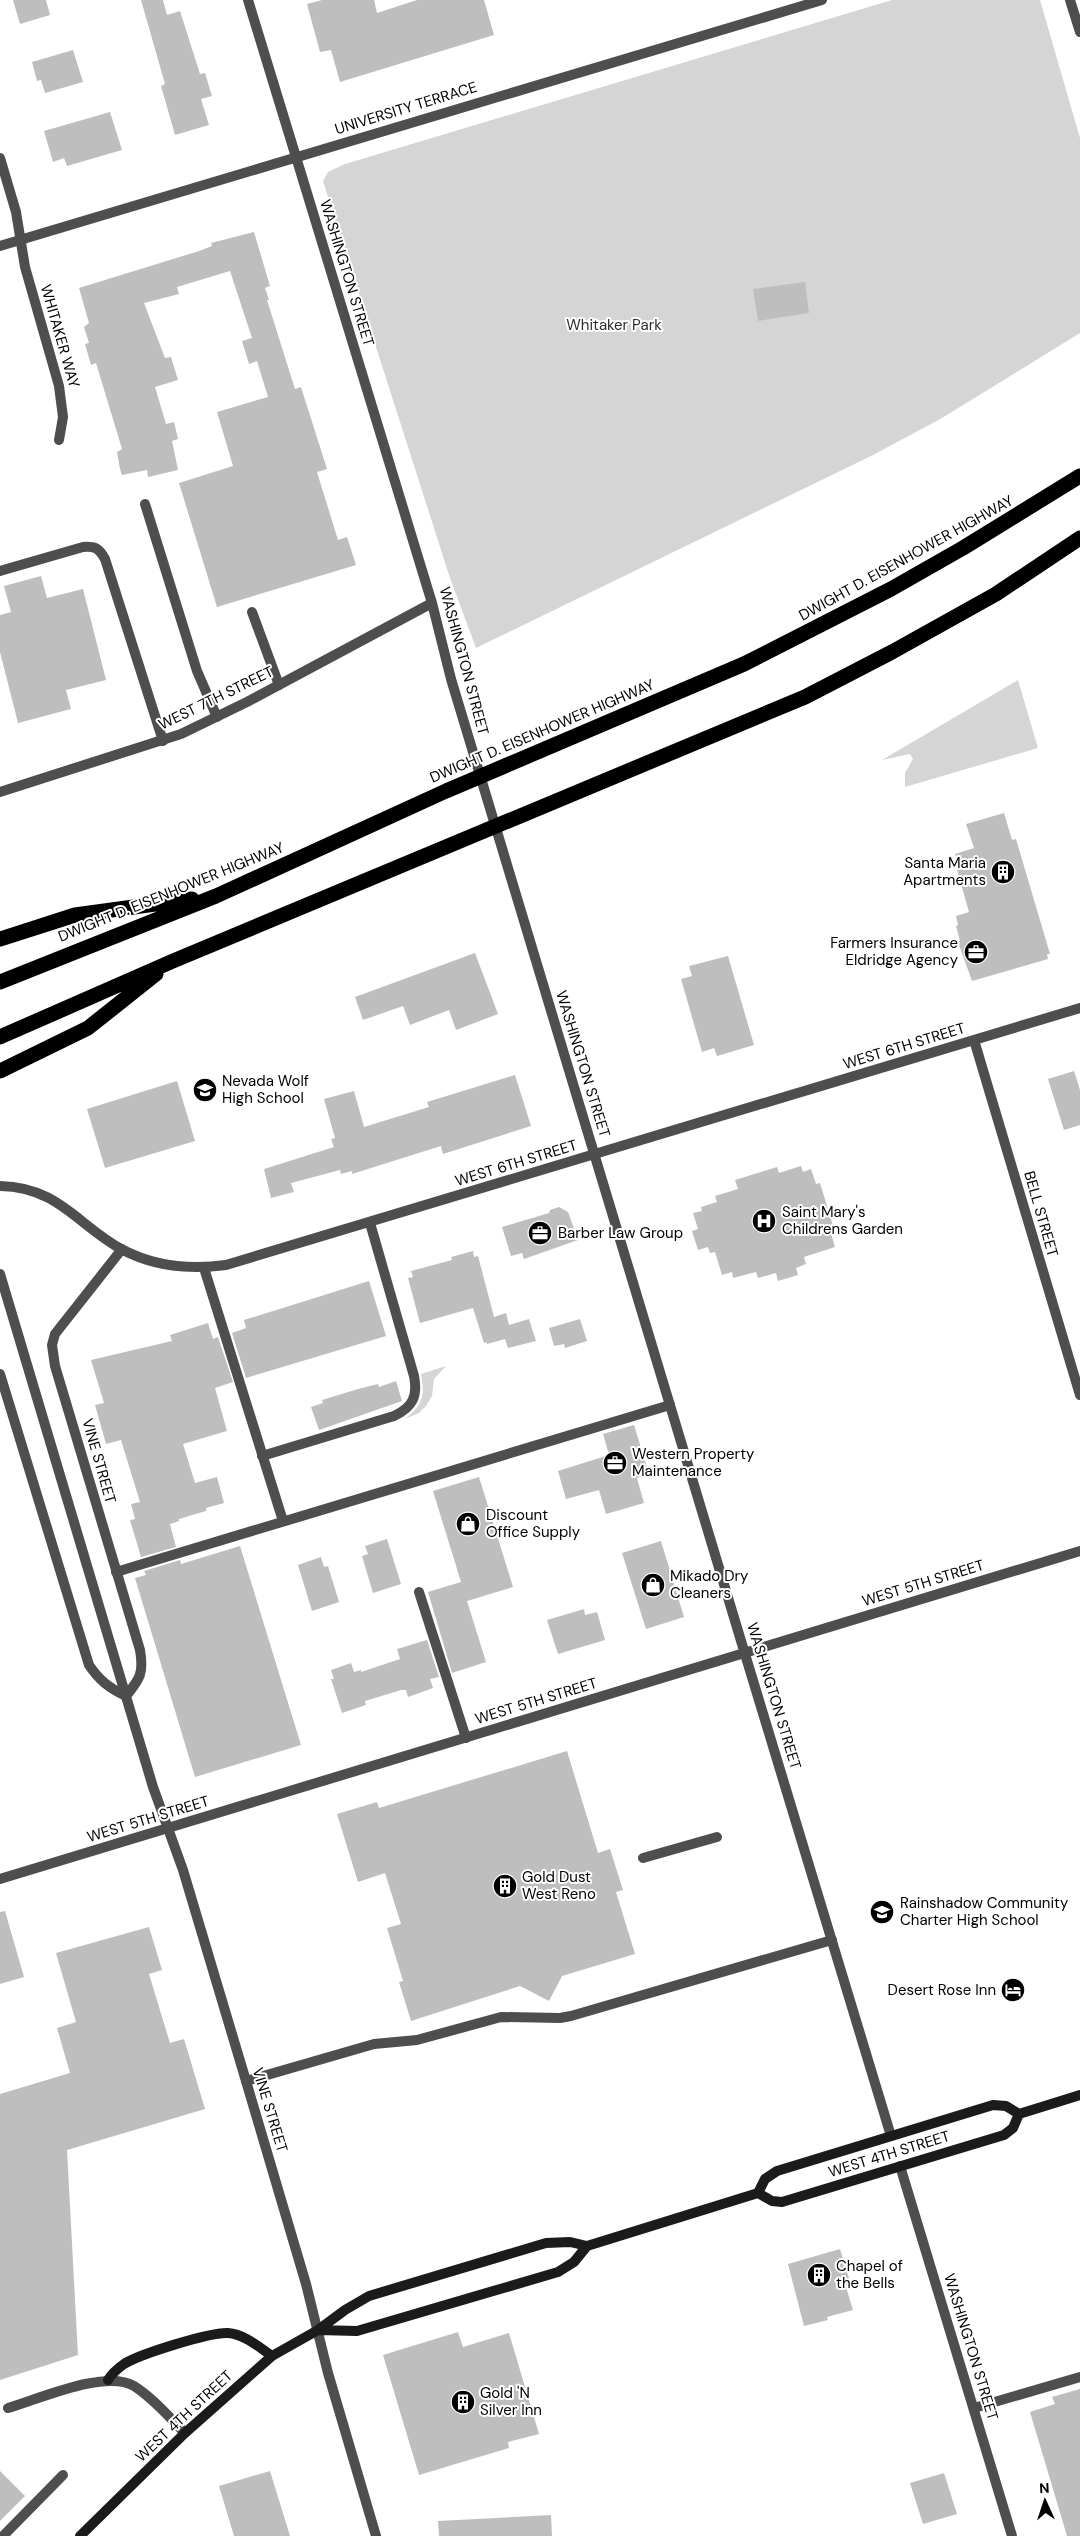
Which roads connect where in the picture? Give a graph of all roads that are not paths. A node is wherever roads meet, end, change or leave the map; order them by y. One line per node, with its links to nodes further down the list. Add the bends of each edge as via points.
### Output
1 (248, 0): 5 (street, WASHINGTON STREET)
2 (822, 0): 5 (street, UNIVERSITY TERRACE)
3 (1070, 0): 4 (street)
4 (1080, 32)
5 (296, 157): 7 (street, UNIVERSITY TERRACE); 14 (street, WASHINGTON STREET)
6 (0, 158): 7 (street, WHITAKER WAY, via 16,212)
7 (20, 240): 8 (street, UNIVERSITY TERRACE); 9 (street, WHITAKER WAY, via 24,267 59,386 63,417)
8 (0, 246)
9 (59, 440)
10 (1080, 476): 20 (highway, DWIGHT D. EISENHOWER HIGHWAY, via 891,589 744,664 446,791)
11 (145, 504): 17 (street, via 197,672)
12 (1080, 538): 22 (highway, via 996,594 804,696)
13 (0, 571): 18 (street, via 83,546 94,546 100,550)
14 (432, 603): 16 (street, WEST 7TH STREET); 28 (street, WASHINGTON STREET, via 451,679)
15 (252, 612): 16 (street)
16 (279, 685): 17 (street, WEST 7TH STREET)
17 (217, 718): 18 (street, WEST 7TH STREET)
18 (163, 741): 19 (street, WEST 7TH STREET)
19 (0, 792)
20 (216, 896): 21 (highway, via 75,915); 23 (highway, DWIGHT D. EISENHOWER HIGHWAY)
21 (0, 939)
22 (173, 961): 25 (highway); 27 (highway, via 88,1028)
23 (0, 982)
24 (1080, 1008): 26 (street, WEST 6TH STREET)
25 (0, 1037)
26 (974, 1040): 28 (street, WEST 6TH STREET); 35 (street, BELL STREET)
27 (0, 1071)
28 (594, 1155): 30 (street, WEST 6TH STREET); 36 (street, WASHINGTON STREET)
29 (0, 1186): 31 (street, WEST 6TH STREET, via 45,1196)
30 (370, 1223): 32 (street, WEST 6TH STREET, via 244,1261); 37 (street, via 414,1376 417,1390 414,1402 394,1416)
31 (122, 1249): 32 (street, WEST 6TH STREET, via 154,1262); 40 (street, VINE STREET, via 61,1325 52,1345 55,1366)
32 (204, 1268): 37 (street)
33 (0, 1274): 43 (street, VINE STREET)
34 (0, 1374): 43 (street, via 89,1665 103,1683)
35 (1079, 1390)
36 (670, 1405): 38 (street); 42 (street, WASHINGTON STREET)
37 (262, 1456): 38 (street)
38 (283, 1521): 40 (street)
39 (1080, 1551): 42 (street, WEST 5TH STREET)
40 (116, 1572): 43 (street, VINE STREET, via 143,1667 138,1682)
41 (419, 1592): 44 (street)
42 (745, 1654): 44 (street, WEST 5TH STREET); 49 (street, WASHINGTON STREET)
43 (126, 1696): 45 (street, VINE STREET)
44 (466, 1738): 45 (street, WEST 5TH STREET)
45 (167, 1828): 48 (street, WEST 5TH STREET); 50 (street, VINE STREET, via 183,1870)
46 (717, 1837): 47 (street)
47 (643, 1858)
48 (0, 1879)
49 (832, 1940): 50 (street, via 571,2016 501,2017 417,2040 374,2044); 53 (street, WASHINGTON STREET)
50 (246, 2081): 57 (street, VINE STREET)
51 (1080, 2096): 52 (main road)
52 (1019, 2114): 53 (main road, WEST 4TH STREET, via 1006,2106 993,2105); 54 (main road, WEST 4TH STREET, via 1013,2128 1004,2135)
53 (891, 2136): 55 (main road, WEST 4TH STREET, via 777,2171 765,2179)
54 (900, 2166): 55 (main road, WEST 4TH STREET, via 782,2202 772,2201); 62 (street, WASHINGTON STREET)
55 (758, 2193): 56 (main road, WEST 4TH STREET)
56 (587, 2246): 57 (main road, WEST 4TH STREET, via 570,2242 546,2243 396,2287 369,2296); 57 (main road, via 574,2262 558,2272 357,2331)
57 (318, 2330): 58 (main road, WEST 4TH STREET); 67 (street, VINE STREET)
58 (272, 2356): 60 (main road, via 241,2336 227,2333 148,2354 126,2363); 63 (main road, WEST 4TH STREET)
59 (1080, 2377): 62 (street)
60 (108, 2380): 61 (street); 63 (street, via 133,2385)
61 (8, 2408)
62 (974, 2408): 68 (street, WASHINGTON STREET)
63 (185, 2433): 66 (main road, WEST 4TH STREET)
64 (63, 2475): 65 (street)
65 (3, 2536)
66 (80, 2536)
67 (376, 2536)
68 (1012, 2536)

